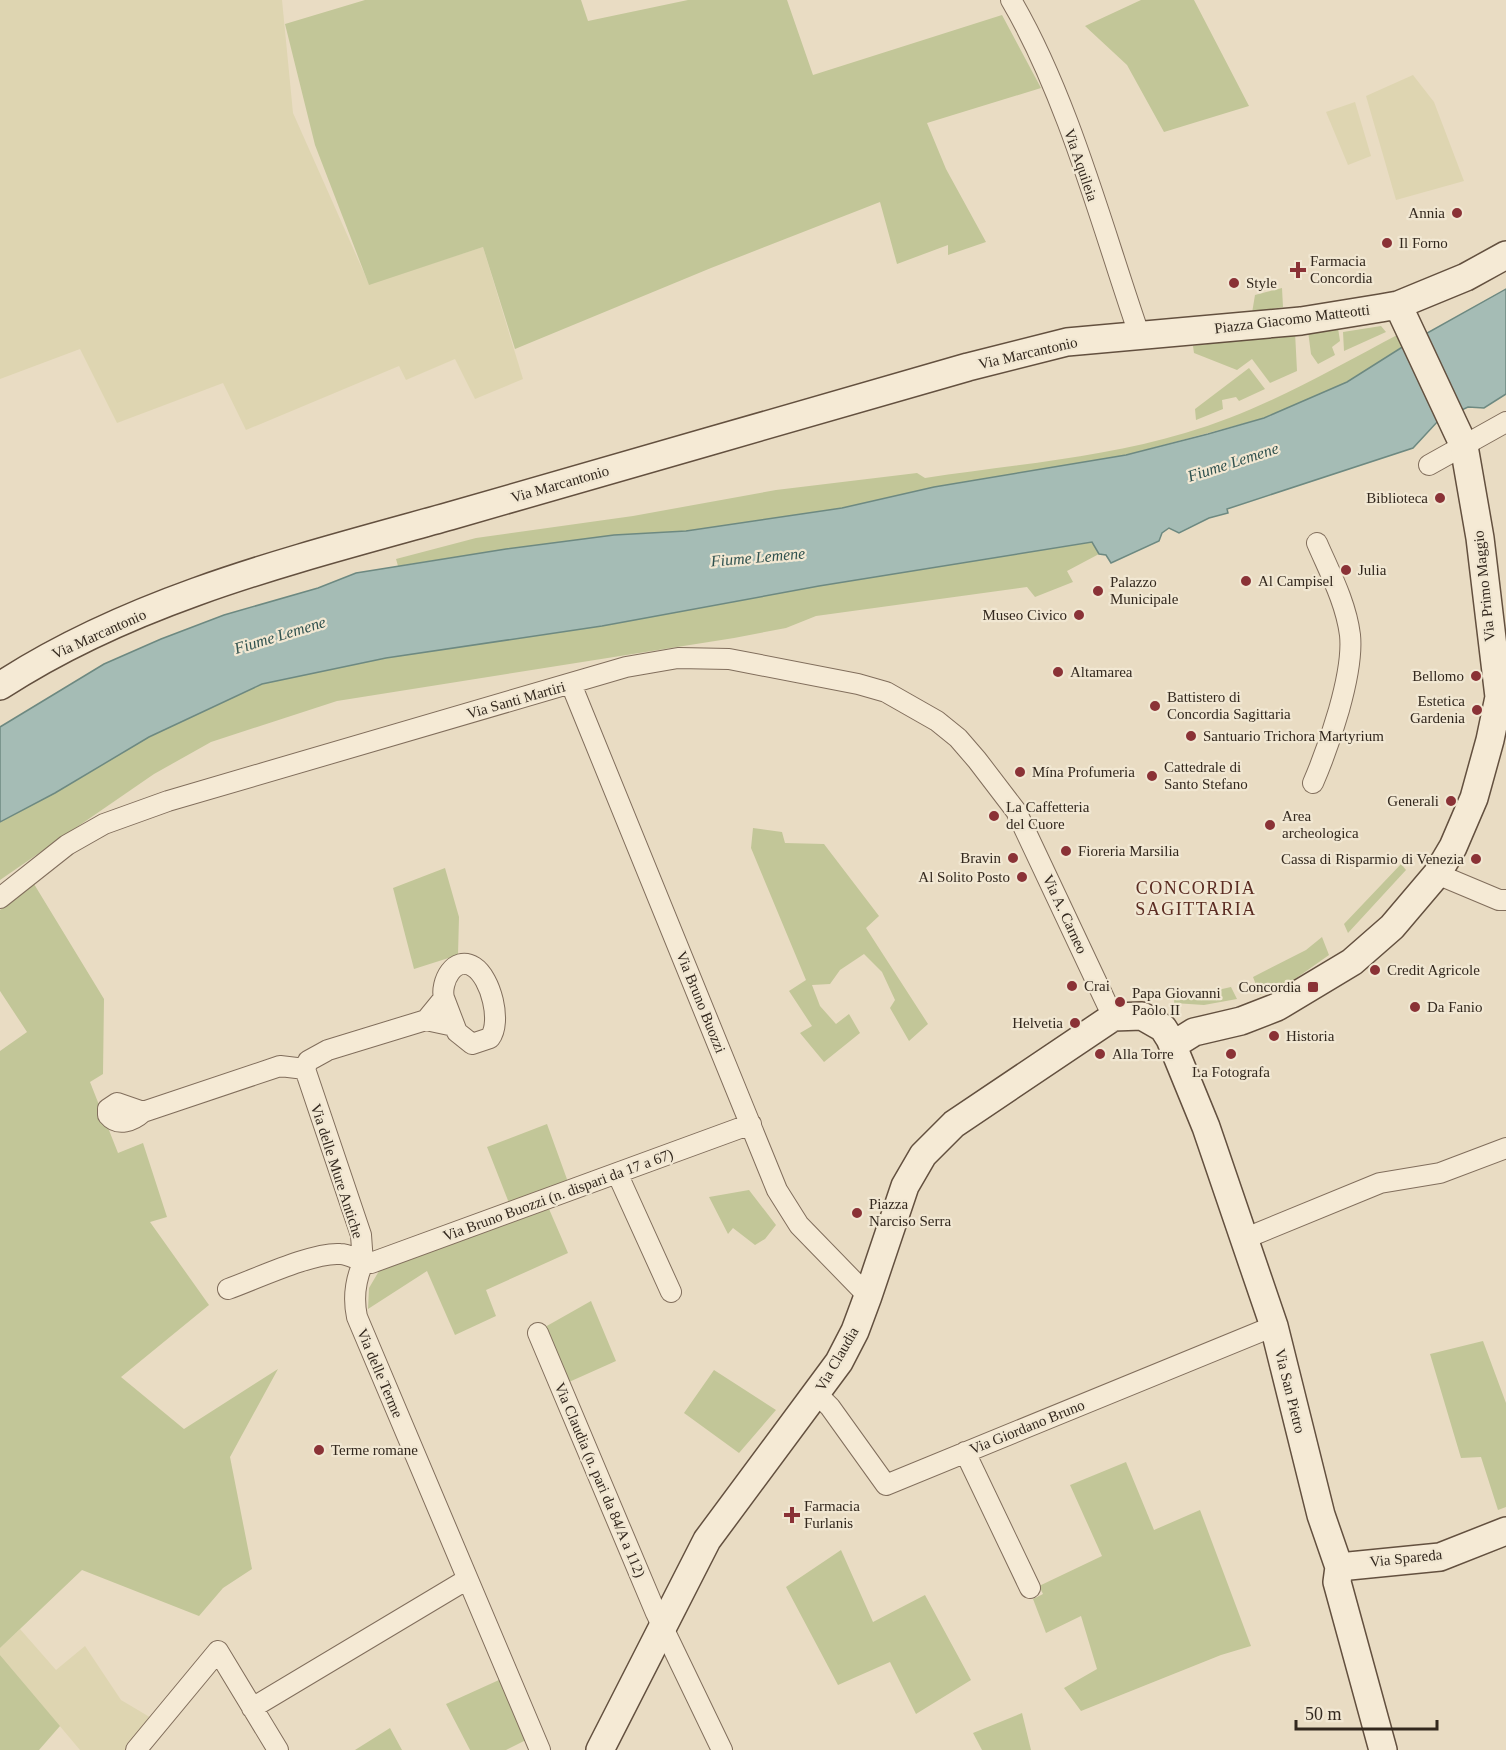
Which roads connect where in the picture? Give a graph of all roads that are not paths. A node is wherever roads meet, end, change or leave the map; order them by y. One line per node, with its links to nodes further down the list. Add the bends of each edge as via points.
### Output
1 (1011, 0): 4 (street, Via Aquileia, via 1026,25 1067,124)
2 (1506, 255): 3 (street, Piazza Giacomo Matteotti, via 1466,277)
3 (1398, 305): 4 (street, Piazza Giacomo Matteotti, via 1301,321 1165,335); 6 (street, Via Primo Maggio)
4 (1138, 334): 10 (street, Via Marcantonio, via 1067,342 968,366 281,563 115,623 38,661)
5 (1506, 422): 6 (street)
6 (1464, 446): 7 (street); 11 (street, Via Primo Maggio)
7 (1429, 465)
8 (1317, 543): 12 (street, via 1343,605 1350,652 1329,745)
9 (571, 684): 13 (street, Via Santi Martiri, via 626,667 678,658 729,659 858,684 886,692 937,721 971,752); 15 (street, Via Santi Martiri, via 168,801 104,824 67,845); 24 (street, Via Bruno Buozzi)
10 (0, 686)
11 (1503, 699): 14 (street, Via Primo Maggio, via 1474,798)
12 (1313, 783)
13 (1016, 811): 18 (street, Via A. Carneo)
14 (1437, 874): 16 (street); 21 (street, Via Primo Maggio, via 1392,927 1336,972 1277,1006 1241,1021)
15 (0, 898)
16 (1506, 900)
17 (444, 998): 19 (street); 20 (street); 20 (street, via 442,989 450,972 464,964 472,965 481,975 497,1014 495,1032 482,1042 472,1044)
18 (1113, 1017): 21 (street, Via Primo Maggio, via 1142,1016); 31 (street, Via Claudia, via 954,1124 931,1144 905,1186)
19 (426, 1020): 20 (street); 22 (street, via 328,1050 308,1061)
20 (454, 1026)
21 (1177, 1030): 27 (street, Via San Pietro, via 1206,1127)
22 (305, 1069): 23 (street, via 280,1066); 28 (street, Via delle Mure Antiche, via 361,1235)
23 (143, 1112)
24 (751, 1124): 26 (street, Via Bruno Buozzi (n. dispari da 17 a 67)); 31 (street, Via Bruno Buozzi, via 777,1190 799,1225)
25 (1506, 1148): 27 (street, via 1440,1173 1380,1183)
26 (617, 1173): 28 (street, Via Bruno Buozzi (n. dispari da 17 a 67)); 30 (street)
27 (1246, 1238): 32 (street, Via San Pietro)
28 (363, 1263): 29 (street, Via delle Mure Antiche, via 342,1254 323,1255); 38 (street, Via delle Terme, via 356,1283 357,1317)
29 (228, 1289)
30 (671, 1292)
31 (868, 1296): 34 (street, Via Claudia, via 850,1342)
32 (1274, 1326): 35 (street, Via Giordano Bruno); 37 (street, Via San Pietro, via 1321,1515)
33 (538, 1333): 40 (street, Via Claudia (n. pari da 84/A a 112))
34 (817, 1394): 35 (street, Via Giordano Bruno, via 886,1485); 40 (street, Via Claudia, via 707,1540)
35 (965, 1452): 39 (street)
36 (1506, 1532): 37 (street, Via Spareda, via 1440,1557)
37 (1339, 1567): 47 (street, Via San Pietro, via 1337,1582)
38 (466, 1580): 41 (street); 44 (street, Via delle Terme)
39 (1030, 1588)
40 (663, 1626): 45 (street, Via Claudia); 46 (street, Via Claudia (n. pari da 84/A a 112))
41 (252, 1708): 42 (street); 43 (street, via 218,1651)
42 (270, 1746)
43 (136, 1750)
44 (540, 1750)
45 (600, 1750)
46 (722, 1750)
47 (1383, 1750)

